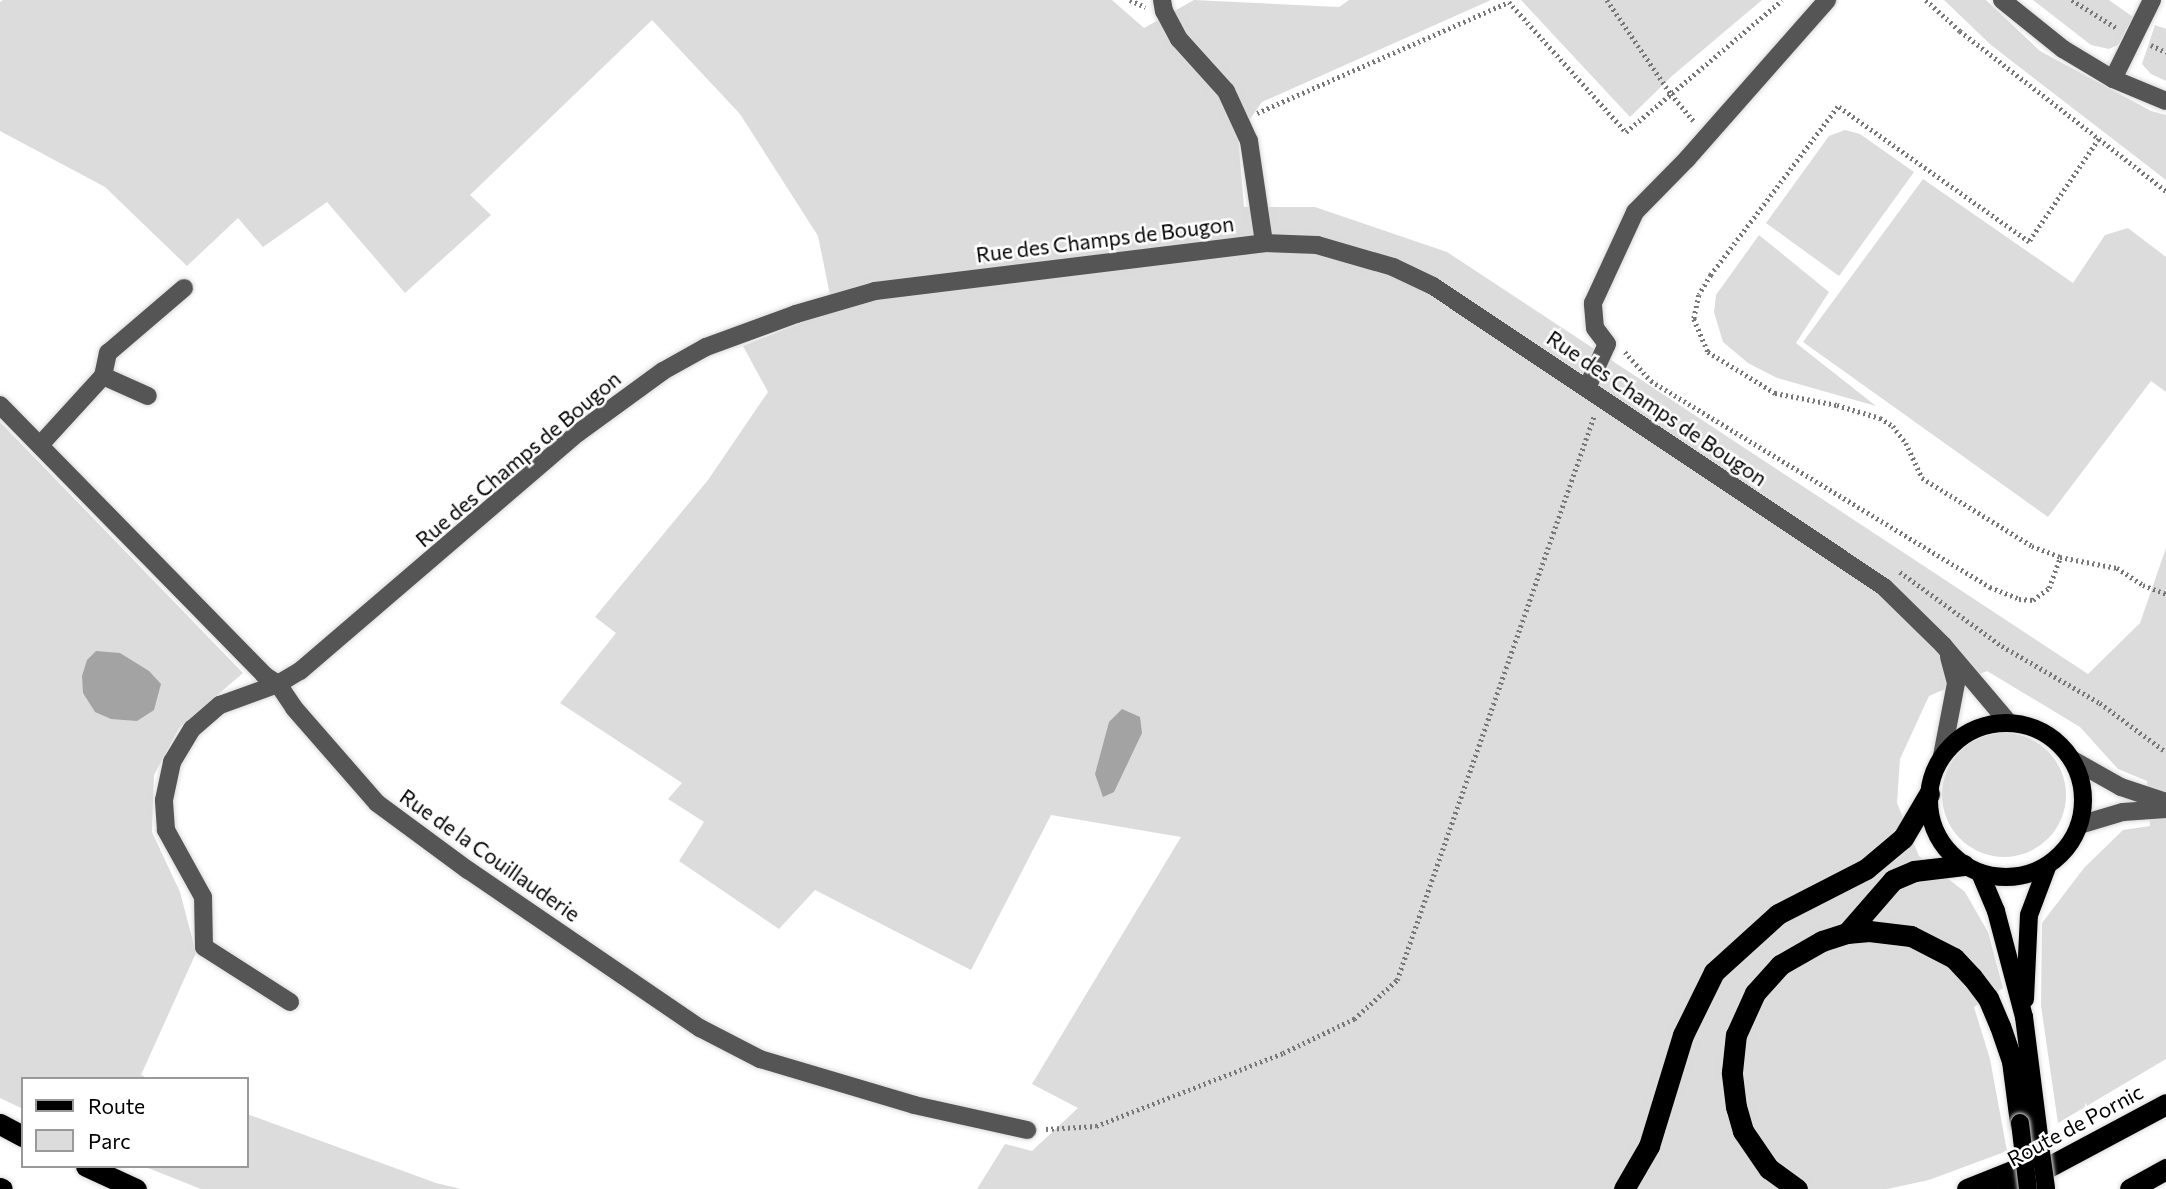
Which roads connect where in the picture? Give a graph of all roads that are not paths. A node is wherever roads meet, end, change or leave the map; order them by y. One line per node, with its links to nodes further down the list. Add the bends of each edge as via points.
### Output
1 (1826, 0): 10 (street, via 1635,212 1593,303 1595,328 1607,344)
2 (2002, 0): 5 (street, via 2063,49)
3 (2152, 0): 5 (street)
4 (1166, 4): 7 (street, via 1179,39 1226,91 1250,141)
5 (2113, 79): 6 (street)
6 (2166, 101)
7 (1264, 243): 10 (street, Rue des Champs de Bougon, via 1317,245 1393,267 1433,286); 15 (street, Rue des Champs de Bougon, via 875,291 706,347 663,371 578,433 300,671)
8 (184, 288): 9 (street, via 108,353)
9 (103, 376): 11 (street); 13 (street)
10 (1594, 392): 14 (street, Rue des Champs de Bougon, via 1884,587)
11 (148, 396)
12 (0, 405): 13 (street, Rue de la Couillauderie)
13 (40, 444): 15 (street, Rue de la Couillauderie, via 264,675)
14 (1943, 645): 16 (street, Rue des Champs de Bougon); 17 (street, Rue des Champs de Bougon, via 1956,683)
15 (278, 684): 26 (street, Rue des Champs de Bougon, via 220,705 192,729 172,762 164,800 166,831 203,897 204,947); 32 (street, Rue de la Couillauderie, via 377,803 700,1028 760,1059 914,1105)
16 (2008, 722): 17 (main road, via 1971,731); 18 (main road, via 2052,737)
17 (1942, 755): 19 (main road)
18 (2073, 760): 20 (street, via 2121,787); 22 (main road, via 2083,792)
19 (1929, 794): 24 (main road, via 1934,829 1943,844); 39 (highway, via 1894,846 1866,869 1778,914 1714,972 1683,1035 1649,1146)
20 (2166, 802)
21 (2166, 809): 22 (street, via 2123,812)
22 (2079, 825): 23 (main road, via 2065,850)
23 (2048, 867): 24 (main road, via 2015,877); 27 (main road, via 2029,915)
24 (1972, 869): 25 (highway, via 1914,871 1893,880); 27 (main road, via 1996,911)
25 (1847, 933): 28 (highway, via 1911,936 1954,958 1988,998); 40 (highway, via 1822,941 1780,965 1755,993 1737,1035 1732,1072 1743,1131 1769,1169)
26 (290, 1002)
27 (2024, 1017): 28 (main road)
28 (2025, 1094): 31 (highway); 34 (main road)
29 (2166, 1104): 35 (highway, Route de Pornic)
30 (0, 1124): 33 (highway)
31 (2020, 1124): 34 (main road); 43 (main road, bridge)
32 (1027, 1130)
33 (21, 1135)
34 (2041, 1152): 44 (main road, bridge)
35 (2074, 1155): 41 (highway, via 2049,1156); 42 (highway, Route de Pornic)
36 (90, 1168): 38 (highway)
37 (2166, 1169): 45 (highway)
38 (136, 1189)
39 (1624, 1189)
40 (1797, 1189)
41 (1967, 1189)
42 (2007, 1189)
43 (2028, 1189)
44 (2046, 1189)
45 (2130, 1189)

